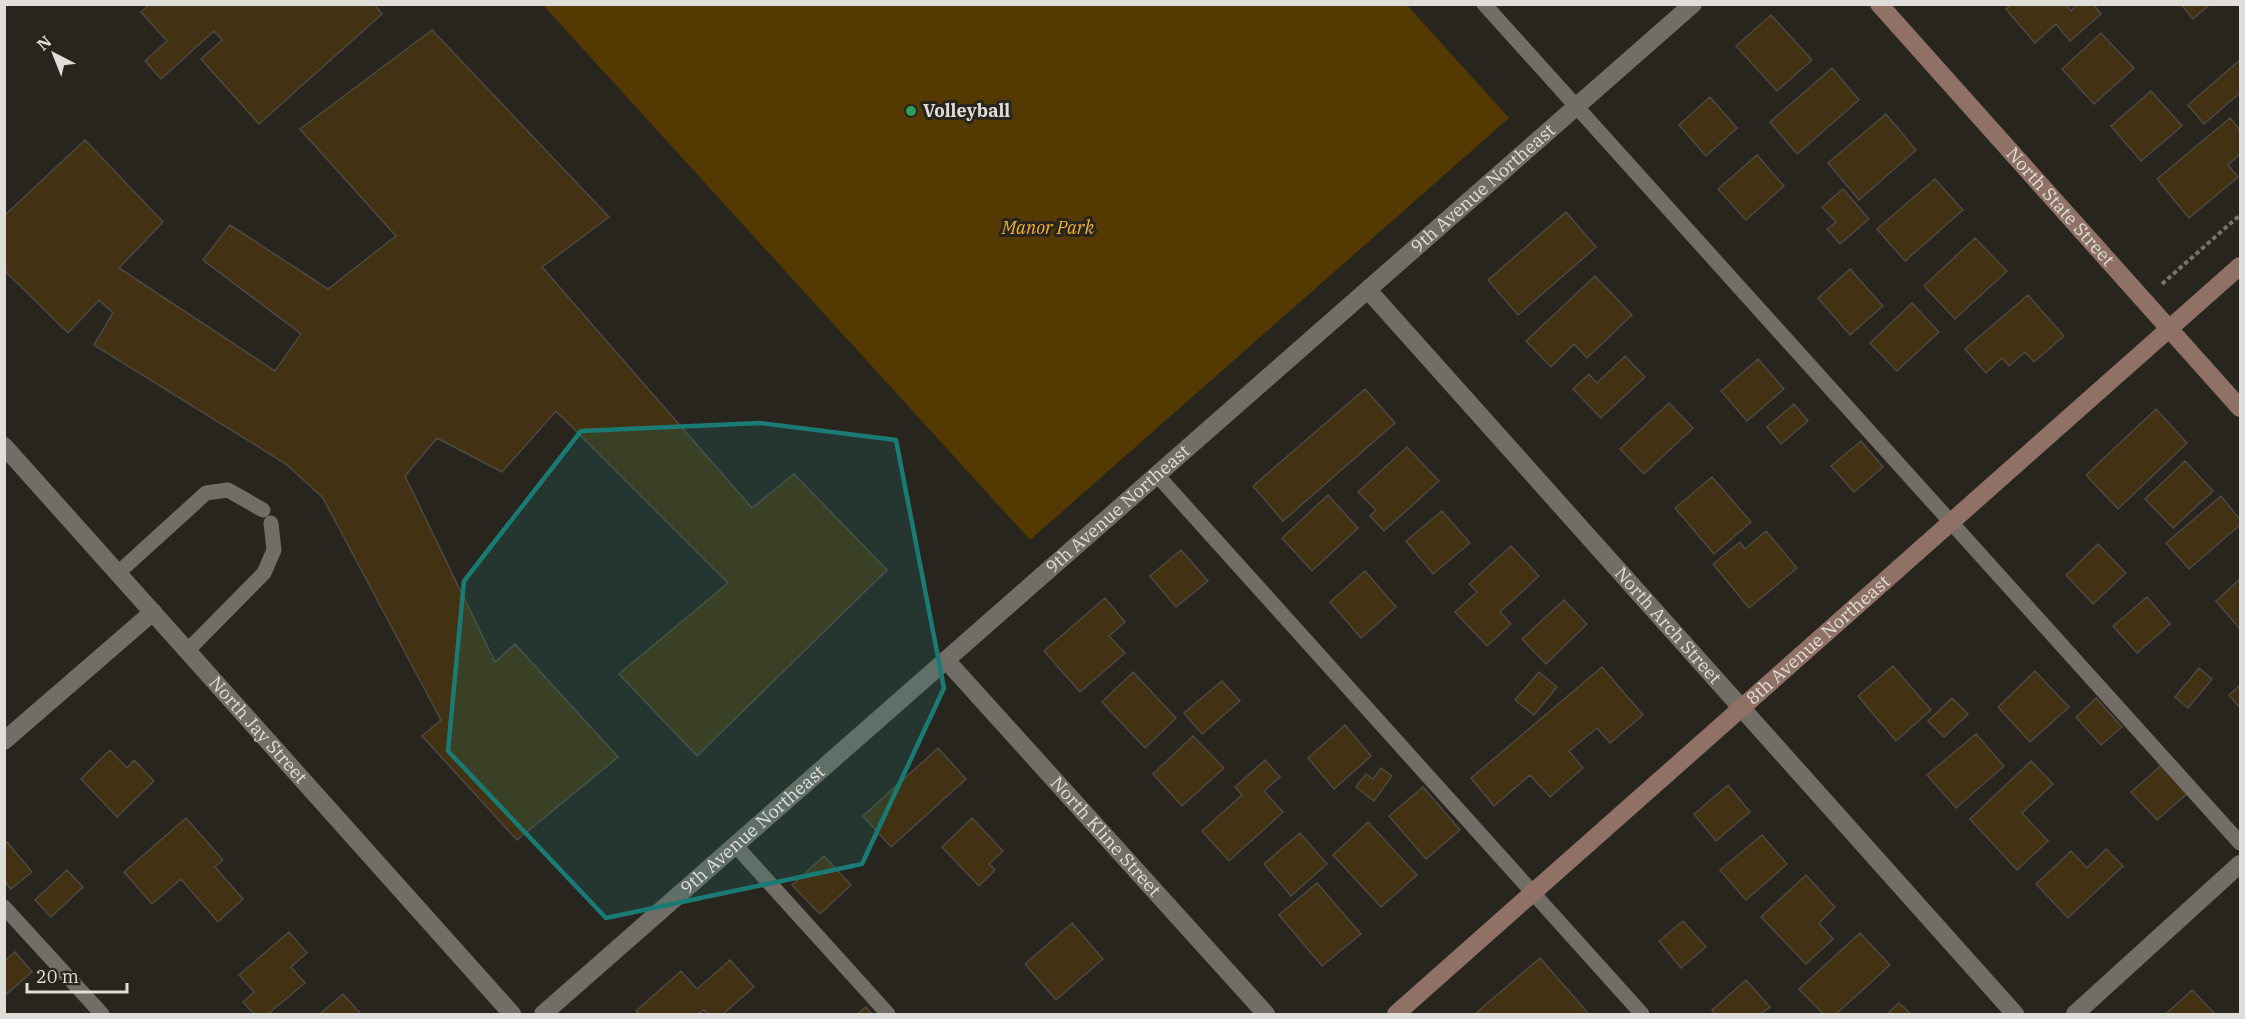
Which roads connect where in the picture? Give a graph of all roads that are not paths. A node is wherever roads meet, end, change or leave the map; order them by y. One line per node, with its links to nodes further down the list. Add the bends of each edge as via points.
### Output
1 (1484, 4): 4 (lane)
2 (1693, 4): 4 (street, 9th Avenue Northeast)
3 (1879, 4): 7 (main road, North State Street)
4 (1578, 107): 6 (street, 9th Avenue Northeast); 13 (lane)
5 (2241, 266): 7 (main road, 8th Avenue Northeast)
6 (1368, 290): 10 (street, 9th Avenue Northeast); 18 (street, North Arch Street)
7 (2169, 329): 8 (main road, North State Street); 13 (main road, 8th Avenue Northeast)
8 (2241, 408)
9 (4, 446): 14 (street, North Jay Street)
10 (1157, 475): 17 (street, 9th Avenue Northeast); 23 (lane)
11 (263, 510): 14 (lane, via 228,490 206,493)
12 (271, 523): 16 (lane, via 274,550 264,573)
13 (1950, 524): 18 (main road, 8th Avenue Northeast); 20 (lane)
14 (118, 573): 15 (street, North Jay Street)
15 (153, 612): 16 (street, North Jay Street); 19 (street)
16 (188, 650): 26 (street, North Jay Street)
17 (946, 660): 21 (street, 9th Avenue Northeast); 29 (street, North Kline Street)
18 (1742, 710): 23 (main road, 8th Avenue Northeast); 32 (street, North Arch Street)
19 (4, 741)
20 (2241, 843)
21 (736, 846): 27 (street, 9th Avenue Northeast); 28 (lane)
22 (2241, 864): 33 (street)
23 (1534, 893): 30 (main road, 8th Avenue Northeast); 31 (lane)
24 (4, 907): 25 (lane)
25 (102, 1014)
26 (512, 1014)
27 (543, 1014)
28 (888, 1014)
29 (1266, 1014)
30 (1396, 1014)
31 (1642, 1014)
32 (2015, 1014)
33 (2074, 1014)

